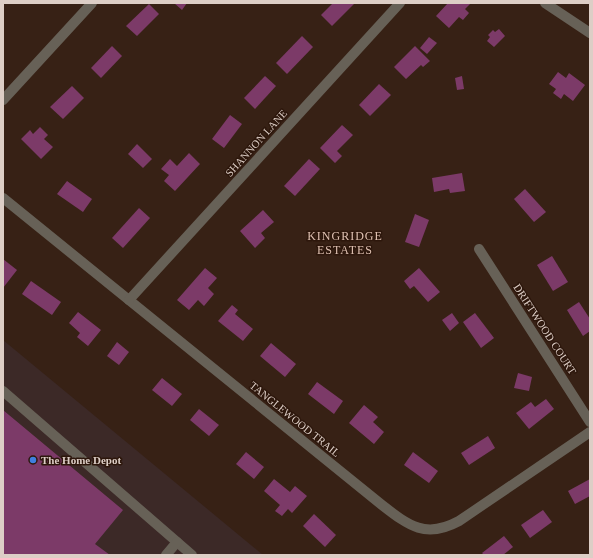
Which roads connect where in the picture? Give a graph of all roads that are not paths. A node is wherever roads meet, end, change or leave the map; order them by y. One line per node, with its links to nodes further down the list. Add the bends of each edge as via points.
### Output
1 (92, 3): 5 (street)
2 (400, 3): 8 (street, SHANNON LANE)
3 (545, 3): 4 (street)
4 (590, 33)
5 (3, 100)
6 (3, 198): 8 (street, TANGLEWOOD TRAIL)
7 (480, 249): 10 (street, DRIFTWOOD COURT)
8 (128, 300): 11 (street, TANGLEWOOD TRAIL, via 387,509 408,524 421,529 446,528 459,521)
9 (3, 391): 12 (street)
10 (590, 422)
11 (590, 432)
12 (177, 542): 13 (street); 14 (street)
13 (166, 555)
14 (192, 555)

